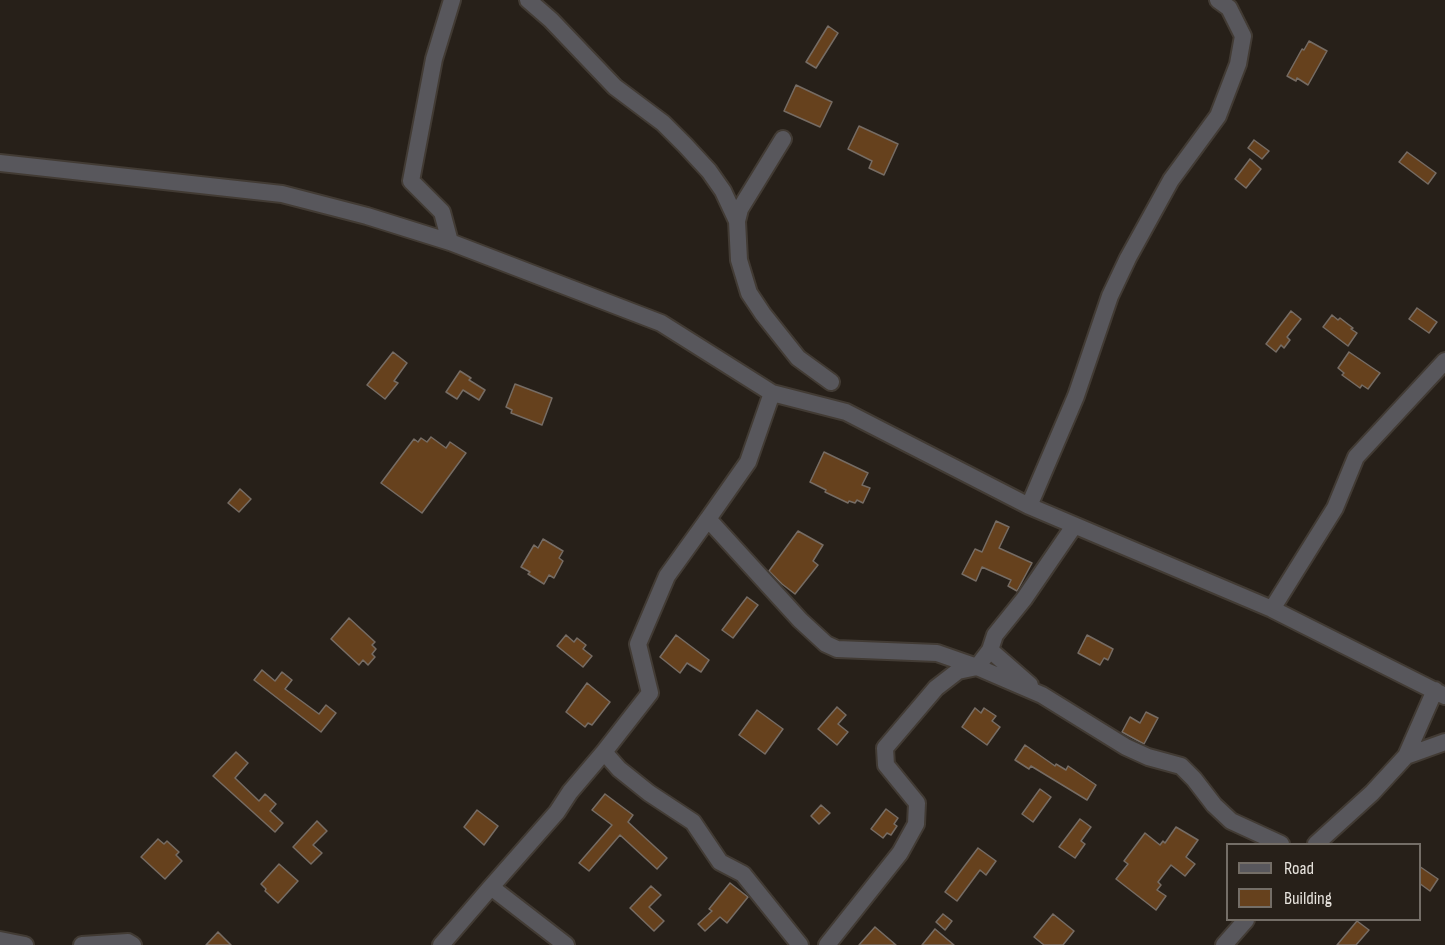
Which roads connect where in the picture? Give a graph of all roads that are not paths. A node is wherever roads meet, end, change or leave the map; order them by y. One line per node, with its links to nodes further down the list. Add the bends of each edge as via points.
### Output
1 (452, 0): 7 (street, via 434,59 411,181 442,212)
2 (528, 0): 6 (street, via 615,87 685,145 723,190)
3 (1218, 0): 11 (street, via 1229,9 1243,36 1239,64 1218,116 1172,180 1128,258)
4 (783, 139): 6 (street, via 740,209)
5 (0, 163): 7 (street, via 282,194)
6 (737, 221): 9 (street, via 739,260 749,293 798,358)
7 (450, 242): 10 (street, via 661,323)
8 (1445, 361): 14 (street, via 1356,457 1335,508)
9 (831, 382)
10 (772, 393): 11 (street, via 846,412); 12 (street, via 748,462)
11 (1029, 506): 13 (street)
12 (708, 519): 16 (street, via 826,644 837,648 937,653); 20 (street, via 667,576 638,644 650,693)
13 (1074, 526): 14 (street); 15 (street, via 995,635)
14 (1272, 609): 17 (street)
15 (990, 650): 16 (street); 18 (street)
16 (977, 667): 18 (street); 33 (street, via 958,671 936,688 885,748 886,765 916,803 916,824 900,853)
17 (1440, 693): 21 (street)
18 (1042, 695): 22 (street, via 1126,747 1181,766 1231,821)
19 (1445, 742): 21 (street)
20 (604, 752): 24 (street); 32 (street, via 649,793 693,822 720,862 743,874)
21 (1406, 756): 23 (street)
22 (1279, 843)
23 (1317, 843)
24 (491, 887): 30 (street); 31 (street)
25 (1245, 921): 34 (street)
26 (0, 940): 27 (street)
27 (25, 945)
28 (82, 945): 29 (street)
29 (133, 945)
30 (441, 945)
31 (566, 945)
32 (800, 945)
33 (827, 945)
34 (1224, 945)

